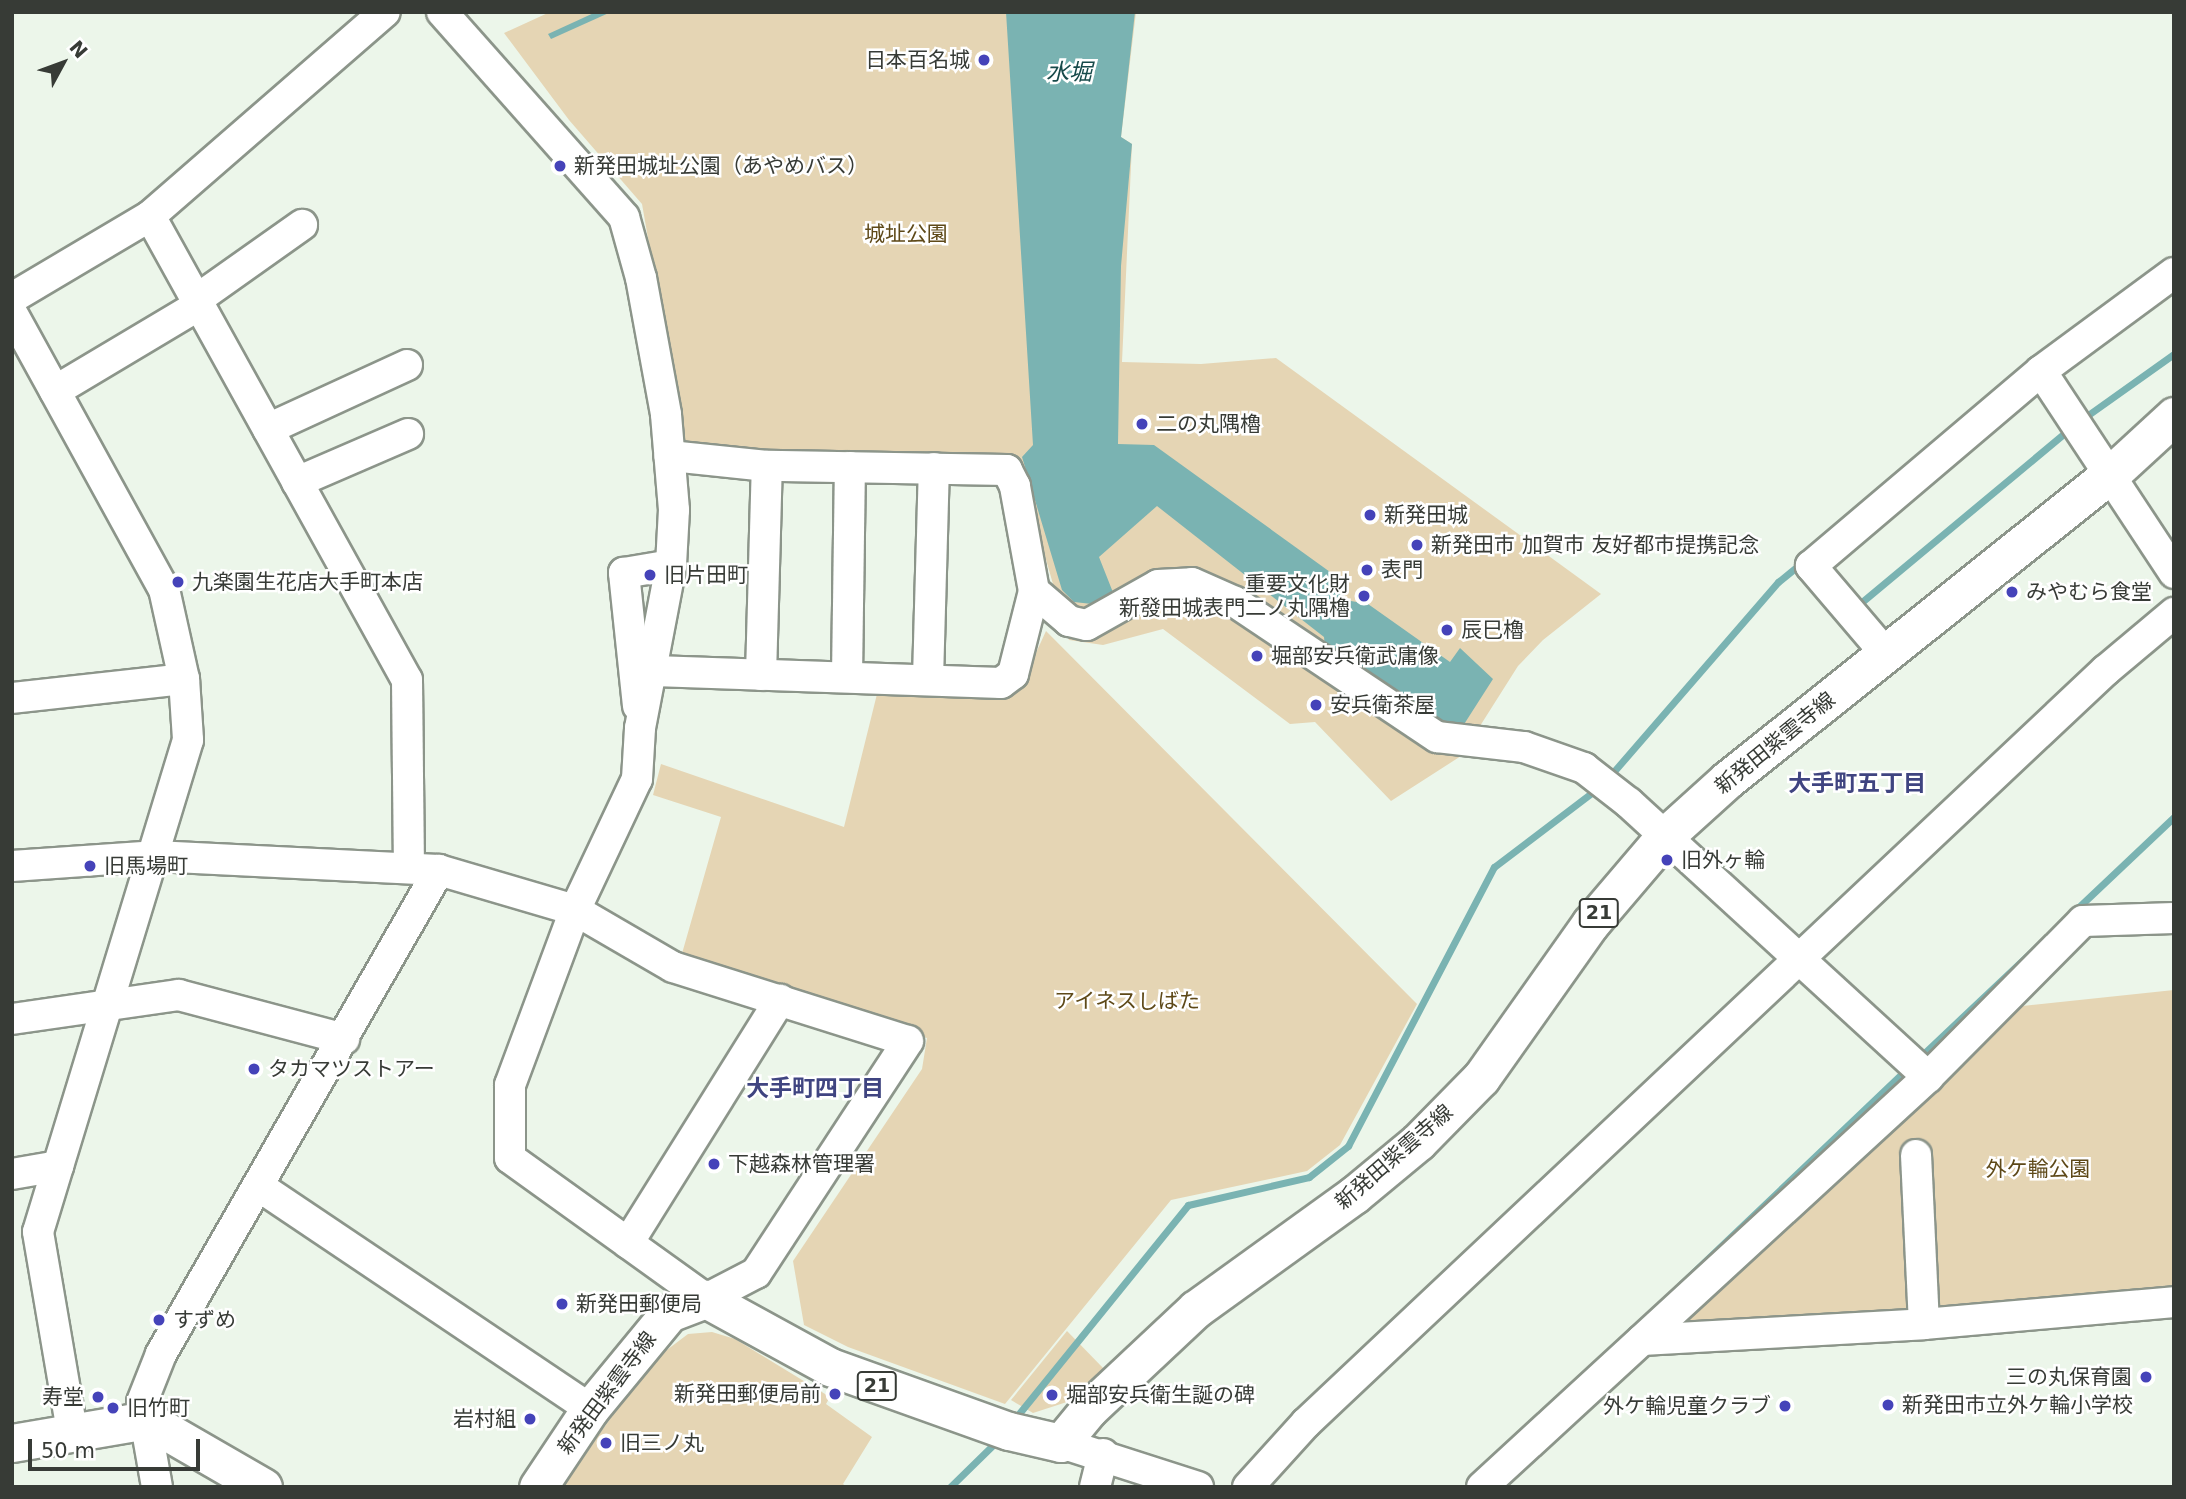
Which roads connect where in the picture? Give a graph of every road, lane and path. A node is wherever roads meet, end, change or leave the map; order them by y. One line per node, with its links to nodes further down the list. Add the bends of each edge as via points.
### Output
1 (384, 12): 3 (street)
2 (442, 12): 15 (street, via 624,217 641,278)
3 (150, 216): 6 (street); 7 (street)
4 (302, 225): 7 (street)
5 (2174, 273): 10 (street)
6 (12, 298)
7 (198, 302): 11 (street); 13 (street)
8 (12, 313): 11 (street)
9 (407, 365): 13 (street)
10 (2040, 371): 19 (street); 25 (street, via 1811,566)
11 (55, 391): 29 (street, via 164,589)
12 (2174, 416): 19 (main road, 新発田紫雲寺線 / 21)
13 (268, 429): 20 (street)
14 (408, 434): 20 (street)
15 (670, 456): 16 (street); 21 (street)
16 (767, 466): 17 (street); 27 (street)
17 (850, 467): 18 (street); 28 (street)
18 (934, 468): 23 (street, via 1007,470 1016,486); 30 (street)
19 (2111, 474): 22 (street); 25 (main road, 新発田紫雲寺線 / 21)
20 (298, 482): 36 (street, via 407,680)
21 (671, 565): 26 (street); 32 (street, via 624,573)
22 (2174, 573)
23 (1034, 591): 30 (street, via 1013,674 1001,683); 33 (street, via 1069,621 1087,625 1158,585 1174,581 1204,587 1256,616 1437,737 1524,747 1584,768)
24 (2174, 613): 40 (street, via 2106,670)
25 (1886, 654): 33 (main road, 新発田紫雲寺線 / 21, via 1727,780)
26 (654, 671): 27 (street); 32 (street)
27 (761, 674): 28 (street)
28 (846, 677): 30 (street)
29 (184, 679): 31 (street); 34 (street, via 188,740)
30 (928, 679)
31 (13, 697)
32 (640, 728): 38 (street, via 637,779)
33 (1664, 837): 40 (street); 59 (main road, 新発田紫雲寺線 / 21, via 1590,924 1480,1078 1427,1133 1354,1195 1196,1309 1089,1409)
34 (154, 856): 35 (street); 36 (street); 42 (street)
35 (12, 866)
36 (409, 867): 37 (street)
37 (439, 870): 38 (street); 44 (street)
38 (575, 910): 41 (street, via 673,967); 50 (street, via 510,1085 510,1158)
39 (2174, 918): 45 (street, via 2083,921)
40 (1798, 959): 45 (street); 66 (street, via 1306,1423)
41 (780, 1000): 50 (street); 51 (street, via 908,1041 756,1273)
42 (107, 1006): 43 (street); 44 (street, via 180,995); 47 (street)
43 (12, 1019)
44 (344, 1038): 49 (street)
45 (1927, 1077): 54 (street)
46 (1916, 1155): 53 (street)
47 (58, 1166): 48 (street); 57 (street, via 38,1232)
48 (12, 1174)
49 (260, 1187): 55 (street); 56 (street, via 161,1354 142,1402)
50 (628, 1243): 51 (street)
51 (706, 1299): 55 (main road, 新発田紫雲寺線, via 669,1313); 59 (main road, 21, via 830,1367 1009,1431)
52 (2174, 1302): 53 (street)
53 (1924, 1324): 54 (street)
54 (1642, 1340): 67 (street)
55 (590, 1409): 63 (main road, 新発田紫雲寺線)
56 (147, 1420): 57 (main road); 61 (street); 62 (main road)
57 (72, 1430): 58 (main road)
58 (12, 1443)
59 (1061, 1443): 60 (street)
60 (1103, 1454): 64 (street); 65 (street)
61 (157, 1487)
62 (263, 1487)
63 (538, 1487)
64 (1095, 1487)
65 (1198, 1487)
66 (1248, 1487)
67 (1482, 1487)

